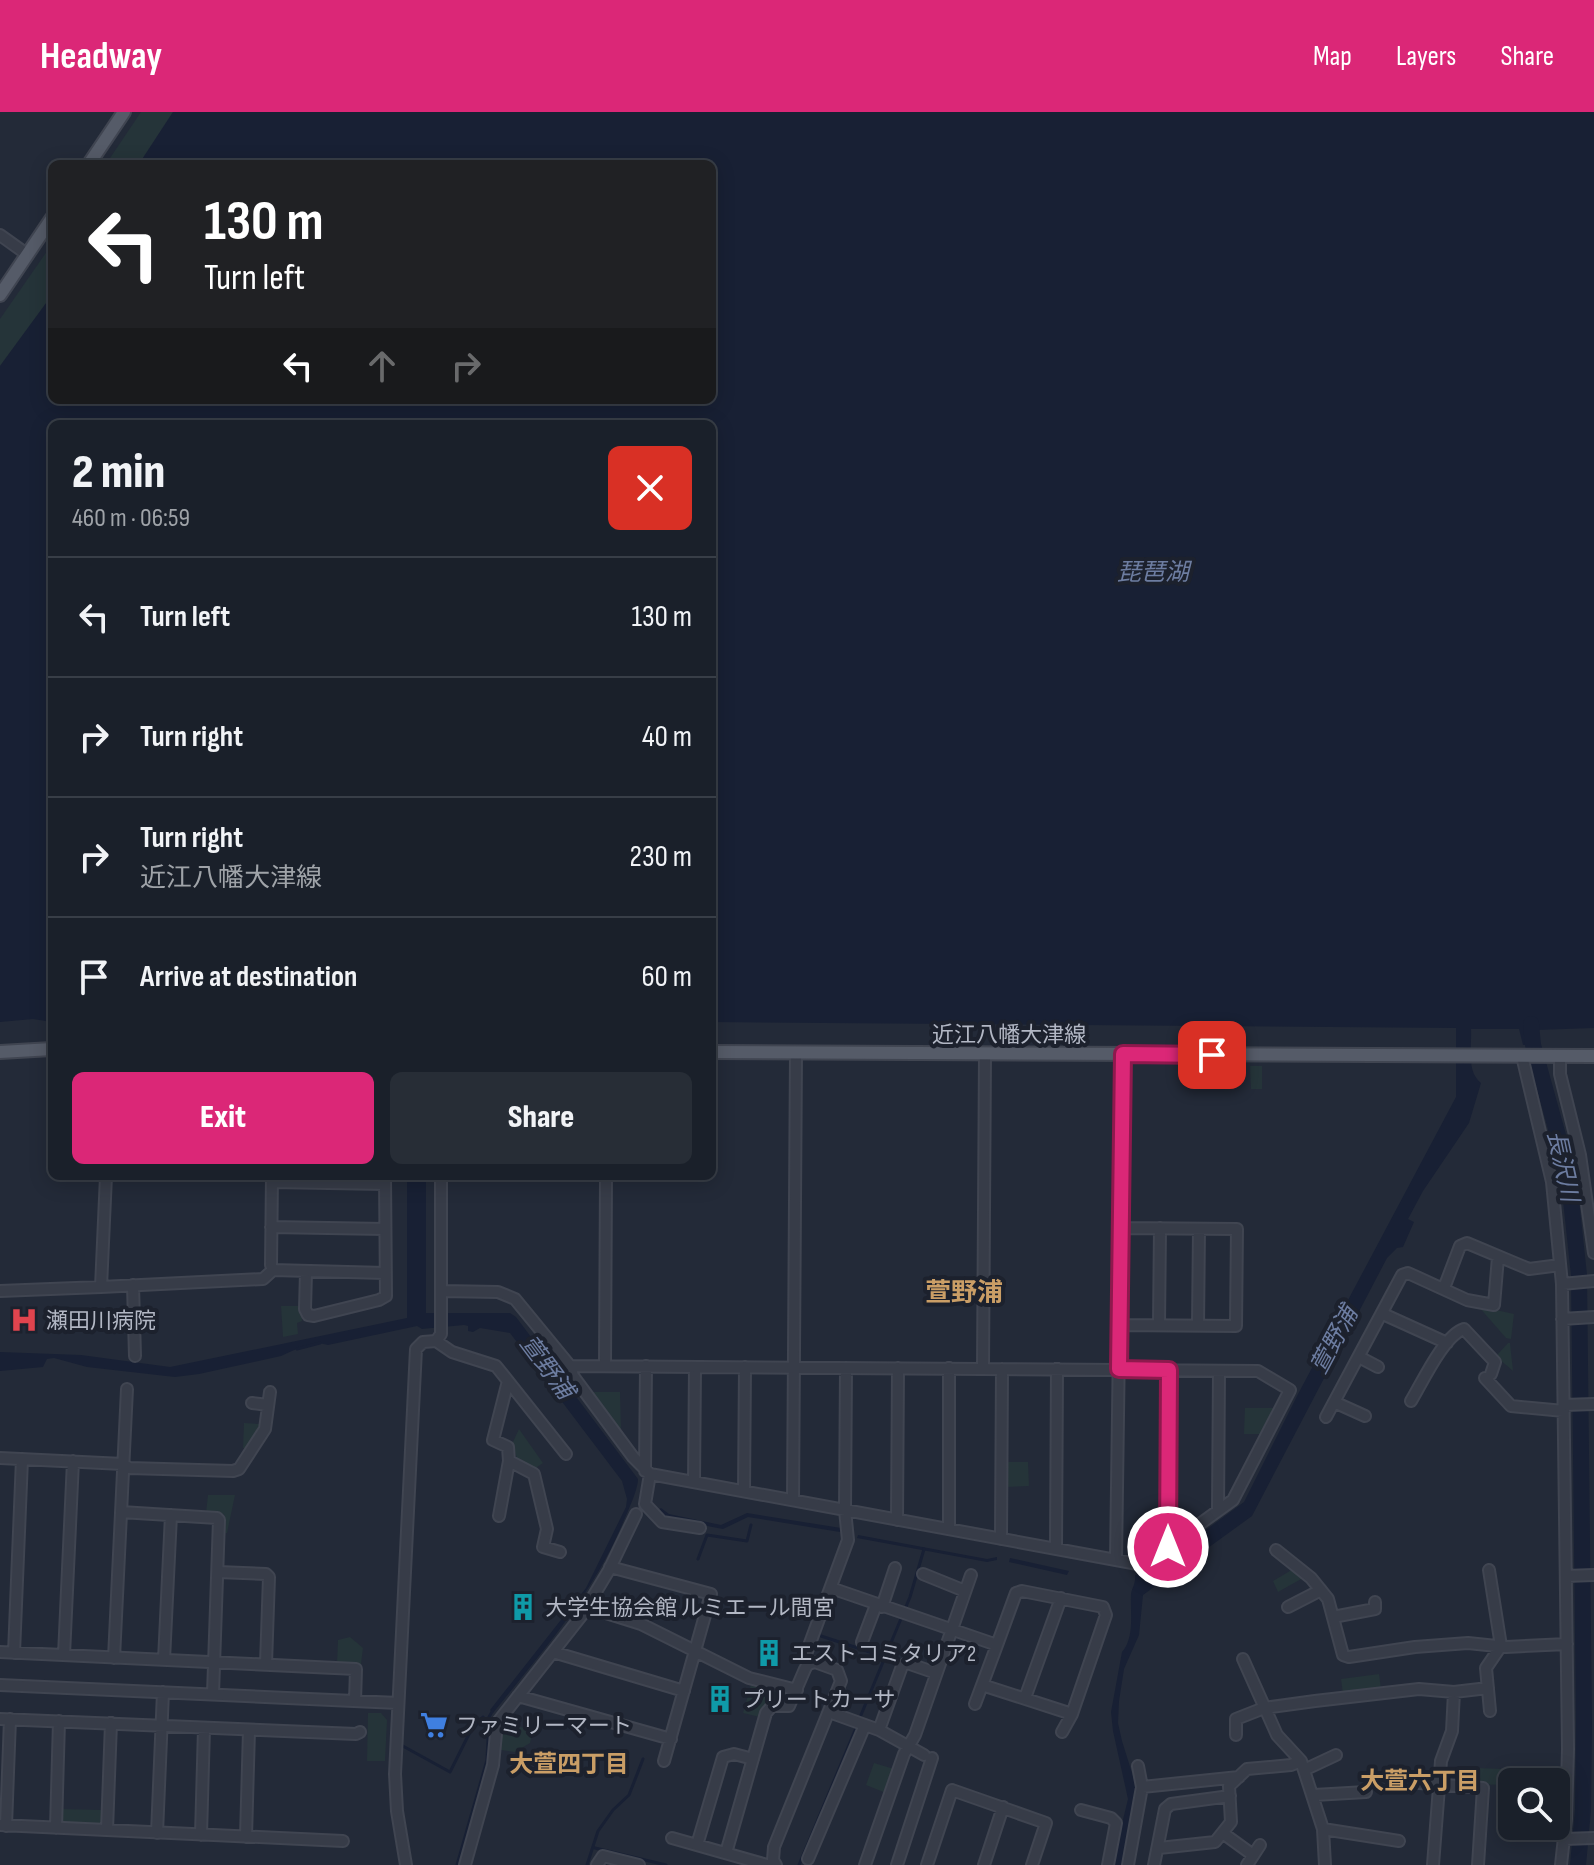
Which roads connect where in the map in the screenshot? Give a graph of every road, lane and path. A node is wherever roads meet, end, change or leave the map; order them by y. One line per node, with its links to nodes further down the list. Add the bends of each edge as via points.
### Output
1 (124, 112): 2 (main road)
2 (92, 160)
3 (48, 224): 5 (main road)
4 (0, 235): 5 (street)
5 (28, 255): 6 (main road)
6 (0, 295)
7 (48, 1049): 8 (main road)
8 (0, 1052)
9 (716, 1052): 10 (main road, 近江八幡大津線)
10 (796, 1053): 11 (main road, 近江八幡大津線); 56 (street)
11 (985, 1054): 12 (main road, 近江八幡大津線); 61 (street)
12 (1123, 1054): 13 (main road, 近江八幡大津線); 24 (street)
13 (1523, 1056): 15 (main road, 近江八幡大津線); 17 (street)
14 (1594, 1056): 15 (main road, 近江八幡大津線)
15 (1554, 1057): 16 (street)
16 (1578, 1156): 17 (street); 28 (street)
17 (1550, 1160): 30 (street)
18 (106, 1180): 37 (street)
19 (272, 1180): 23 (street)
20 (385, 1180): 26 (street)
21 (441, 1180): 40 (street)
22 (606, 1180): 52 (street)
23 (271, 1227): 26 (street); 31 (street)
24 (1120, 1228): 25 (street); 44 (street)
25 (1160, 1228): 27 (street); 45 (street)
26 (385, 1229): 33 (street)
27 (1199, 1229): 46 (street); 46 (street, via 1237,1229 1236,1326)
28 (1594, 1253)
29 (1498, 1257): 30 (street, via 1529,1269); 38 (street, via 1467,1243 1460,1246); 38 (street, via 1494,1305)
30 (1560, 1265): 35 (street)
31 (273, 1270): 32 (street); 36 (street, via 263,1279)
32 (306, 1272): 33 (street); 33 (street, via 305,1309 314,1316 386,1296)
33 (385, 1273)
34 (1592, 1282): 35 (street)
35 (1565, 1284): 43 (street)
36 (133, 1285): 37 (street); 49 (street)
37 (101, 1287): 39 (street)
38 (1444, 1288): 41 (street, via 1402,1275)
39 (0, 1291)
40 (442, 1291): 47 (street, via 442,1329); 51 (street, via 498,1292 515,1299)
41 (1383, 1314): 48 (street); 50 (street)
42 (1592, 1317): 43 (street)
43 (1565, 1319): 75 (street)
44 (1119, 1325): 45 (street); 64 (street)
45 (1159, 1325): 46 (street)
46 (1198, 1326)
47 (436, 1341): 67 (street, via 496,1366); 148 (street, via 416,1349)
48 (1447, 1343): 70 (street); 75 (street, via 1464,1329 1495,1362 1488,1376 1511,1406)
49 (135, 1356)
50 (1359, 1357): 57 (street); 71 (street)
51 (570, 1366): 52 (street); 84 (street)
52 (605, 1366): 53 (street)
53 (646, 1366): 54 (street); 84 (street)
54 (695, 1367): 55 (street); 85 (street)
55 (745, 1367): 56 (street); 86 (street)
56 (795, 1367): 58 (street); 87 (street)
57 (1378, 1367)
58 (846, 1368): 59 (street); 88 (street)
59 (898, 1368): 60 (street); 94 (street)
60 (949, 1368): 61 (street); 96 (street)
61 (983, 1369): 62 (street)
62 (1002, 1369): 63 (street); 97 (street)
63 (1057, 1369): 64 (street); 99 (street)
64 (1119, 1369): 65 (street); 102 (street)
65 (1169, 1370): 66 (street); 98 (street)
66 (1219, 1371): 89 (street); 89 (street, via 1258,1371 1290,1390 1233,1500)
67 (508, 1381): 78 (street); 82 (street, via 493,1440 508,1447)
68 (127, 1389): 83 (street)
69 (270, 1392): 74 (street)
70 (1411, 1401)
71 (1334, 1402): 76 (street); 77 (street)
72 (252, 1403): 74 (street)
73 (1593, 1404): 75 (street)
74 (268, 1405): 83 (street, via 265,1429 239,1469)
75 (1565, 1407): 110 (street)
76 (1365, 1416)
77 (1326, 1417)
78 (566, 1454)
79 (0, 1458): 80 (street)
80 (22, 1459): 81 (street); 128 (street)
81 (73, 1461): 83 (street); 129 (street)
82 (509, 1461): 93 (street); 101 (street, via 534,1474 547,1529 543,1547)
83 (123, 1464): 90 (street)
84 (648, 1473): 85 (street); 95 (street, via 645,1504 662,1522)
85 (694, 1482): 86 (street)
86 (744, 1491): 87 (street)
87 (793, 1500): 88 (street)
88 (845, 1510): 94 (street); 111 (street, via 848,1540)
89 (1218, 1511): 98 (street)
90 (121, 1512): 92 (street); 130 (street)
91 (636, 1514): 103 (street)
92 (171, 1515): 106 (street, via 219,1520); 132 (street)
93 (499, 1516)
94 (897, 1520): 96 (street)
95 (700, 1528)
96 (949, 1529): 97 (street)
97 (1001, 1539): 99 (street)
98 (1168, 1547): 102 (street, via 1143,1565)
99 (1056, 1549): 102 (street)
100 (1276, 1550): 112 (street)
101 (560, 1552)
102 (1116, 1560)
103 (610, 1567): 117 (street); 125 (street, via 711,1594)
104 (895, 1568): 116 (street)
105 (1489, 1570): 124 (street)
106 (218, 1572): 133 (street); 134 (street, via 269,1577)
107 (923, 1574): 113 (street)
108 (971, 1575): 113 (street)
109 (1594, 1575): 110 (street)
110 (1569, 1576): 122 (street)
111 (831, 1588): 116 (street); 135 (street, via 806,1654)
112 (1321, 1590): 118 (street); 119 (street)
113 (965, 1591): 120 (street)
114 (1061, 1598): 123 (street, via 1016,1593); 146 (street); 153 (street, via 1103,1607 1106,1615)
115 (1375, 1602): 119 (street, via 1375,1609)
116 (879, 1606): 120 (street); 121 (street)
117 (587, 1607): 125 (street, via 641,1624); 127 (street)
118 (1288, 1607)
119 (1333, 1617): 124 (street, via 1343,1655 1349,1657 1468,1643)
120 (952, 1630): 123 (street); 136 (street)
121 (862, 1642)
122 (1567, 1644): 124 (street); 172 (street)
123 (997, 1645): 138 (street)
124 (1501, 1646): 139 (street, via 1486,1668)
125 (696, 1651): 140 (street, via 749,1678); 141 (street)
126 (0, 1652): 128 (street)
127 (553, 1652): 141 (street); 145 (street)
128 (14, 1653): 129 (street)
129 (64, 1655): 130 (street)
130 (114, 1658): 132 (street)
131 (1243, 1659): 150 (street)
132 (164, 1660): 133 (street)
133 (215, 1662): 134 (street); 144 (street)
134 (266, 1664): 147 (street, via 356,1669)
135 (808, 1664): 140 (street); 152 (street, via 837,1670 841,1676)
136 (936, 1673): 161 (street, via 902,1666); 166 (street)
137 (0, 1685): 142 (street)
138 (982, 1685): 146 (street); 149 (street)
139 (1488, 1688): 143 (street); 151 (street)
140 (797, 1690): 168 (street, via 789,1706 769,1708)
141 (684, 1691): 165 (street)
142 (163, 1692): 144 (street); 158 (street)
143 (1454, 1692): 150 (street, via 1419,1689); 175 (street, via 1452,1731)
144 (213, 1694): 147 (street)
145 (518, 1696): 165 (street); 201 (street, via 497,1723 493,1765)
146 (1025, 1698): 153 (street)
147 (355, 1701): 148 (street)
148 (398, 1703): 200 (street, via 396,1797)
149 (975, 1704)
150 (1264, 1708): 164 (street, via 1239,1716); 171 (street, via 1277,1735)
151 (1490, 1711)
152 (829, 1712): 157 (street); 205 (street, via 774,1847)
153 (1072, 1714): 163 (street)
154 (5, 1719): 155 (street); 182 (street)
155 (59, 1721): 156 (street); 183 (street)
156 (111, 1723): 158 (street); 185 (street)
157 (865, 1725): 161 (street); 199 (street)
158 (161, 1726): 159 (street); 186 (street)
159 (204, 1728): 160 (street); 188 (street)
160 (249, 1730): 162 (street); 189 (street)
161 (879, 1730): 166 (street)
162 (360, 1732)
163 (1062, 1732)
164 (1236, 1735)
165 (671, 1739): 169 (street)
166 (908, 1746): 206 (street); 207 (street, via 928,1756)
167 (1336, 1755): 171 (street)
168 (753, 1759): 196 (street, via 723,1757); 198 (street)
169 (664, 1761)
170 (1138, 1766): 176 (street)
171 (1303, 1766): 173 (street, via 1247,1769); 178 (street)
172 (1568, 1768)
173 (1239, 1777): 176 (street); 179 (street, via 1229,1786)
174 (1419, 1783): 175 (street)
175 (1439, 1785): 216 (street); 217 (street, via 1483,1788)
176 (1142, 1787): 212 (street)
177 (1366, 1792): 178 (street)
178 (1314, 1795): 184 (street)
179 (1230, 1796): 187 (street, via 1231,1822); 197 (street, via 1171,1804 1165,1809)
180 (1003, 1807): 208 (street, via 952,1790); 209 (street); 210 (street, via 1046,1823)
181 (1081, 1810): 211 (street, via 1116,1823)
182 (3, 1826): 183 (street)
183 (56, 1828): 185 (street)
184 (1323, 1829): 195 (street); 215 (street)
185 (107, 1830): 186 (street)
186 (157, 1833): 188 (street)
187 (1224, 1834): 197 (street, via 1215,1842); 214 (street, via 1257,1850)
188 (201, 1835): 189 (street)
189 (246, 1837): 194 (street)
190 (672, 1838): 196 (street)
191 (1594, 1838): 192 (street)
192 (1570, 1839)
193 (1568, 1840): 218 (street)
194 (343, 1841)
195 (1399, 1841)
196 (697, 1845): 198 (street)
197 (1159, 1848): 213 (street)
198 (726, 1853): 204 (street)
199 (808, 1859)
200 (406, 1865)
201 (465, 1865)
202 (597, 1865): 203 (street, via 603,1856)
203 (639, 1865)
204 (767, 1865)
205 (776, 1865)
206 (867, 1865)
207 (897, 1865)
208 (927, 1865)
209 (984, 1865)
210 (1032, 1865)
211 (1108, 1865)
212 (1128, 1865)
213 (1154, 1865)
214 (1247, 1865)
215 (1325, 1865)
216 (1433, 1865)
217 (1478, 1865)
218 (1561, 1865)

